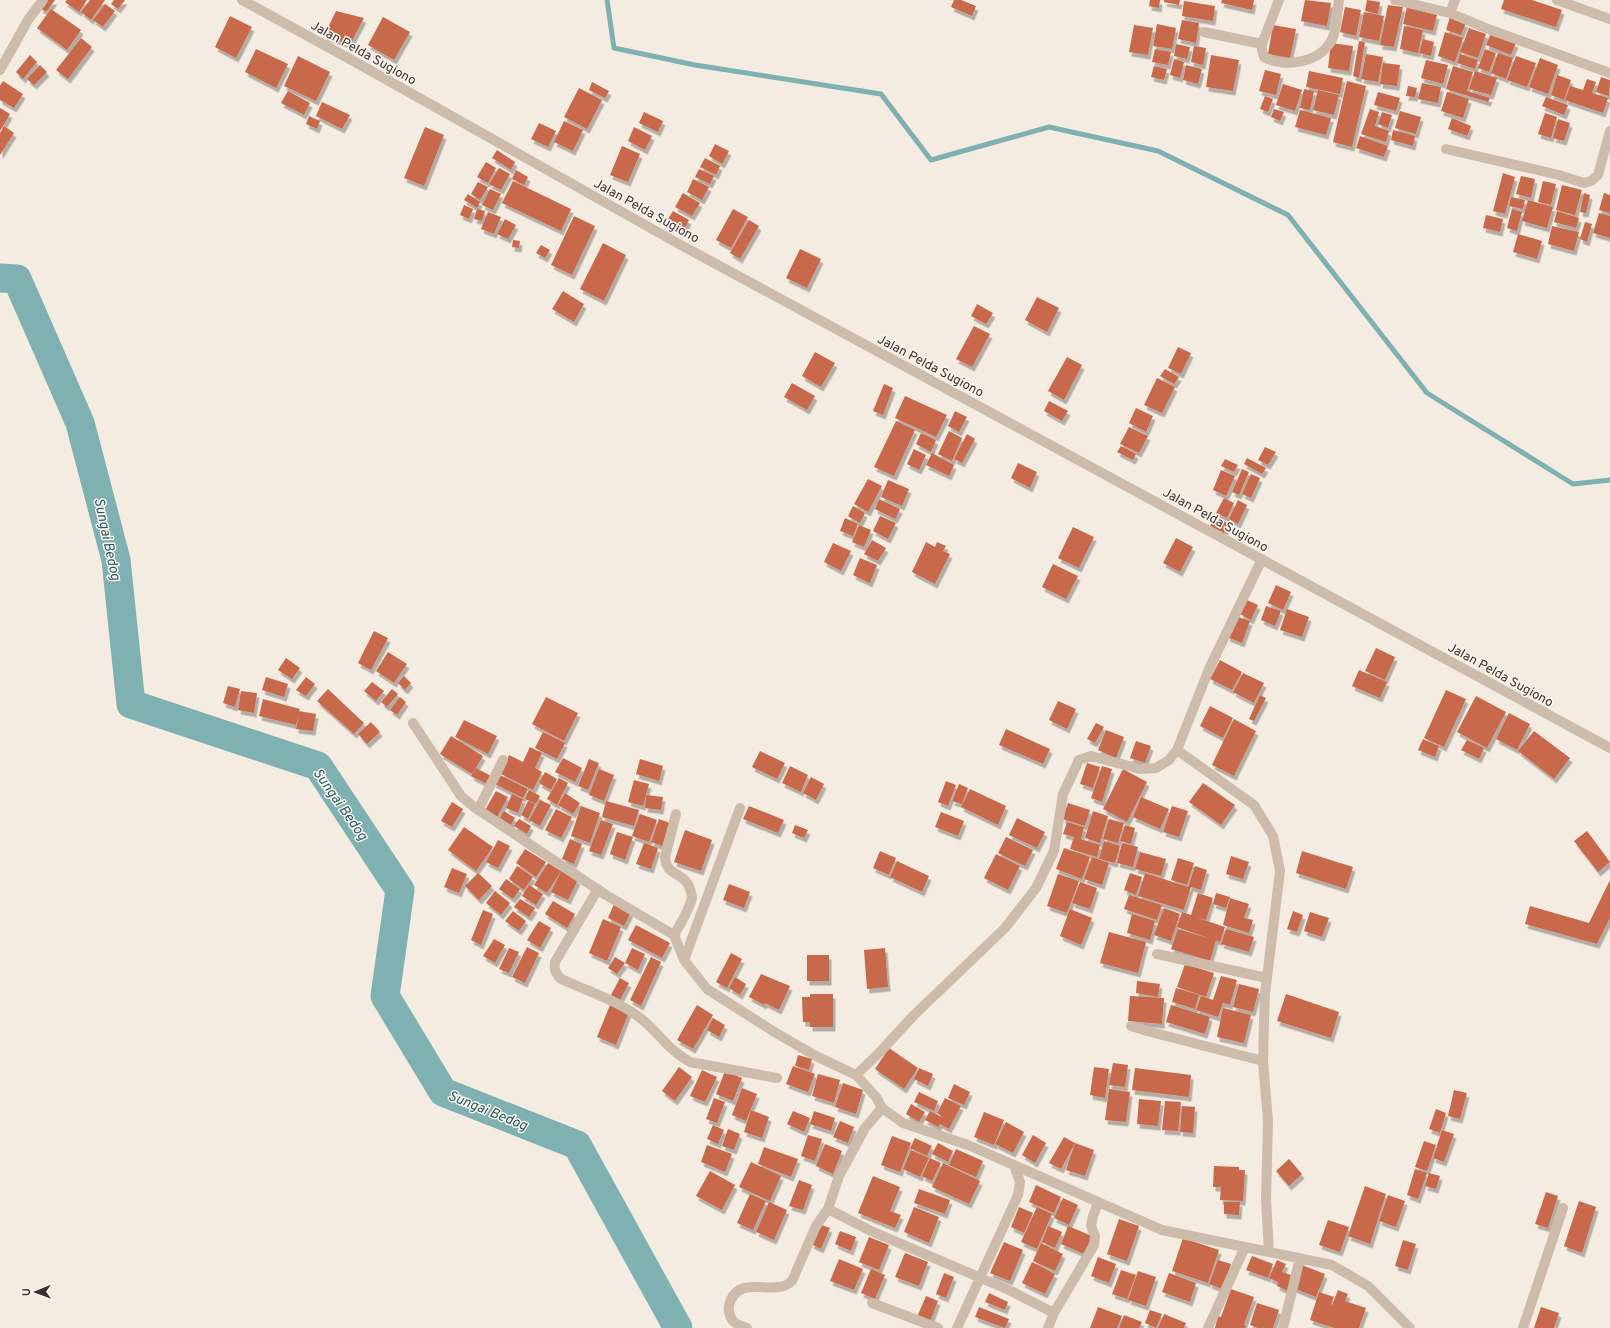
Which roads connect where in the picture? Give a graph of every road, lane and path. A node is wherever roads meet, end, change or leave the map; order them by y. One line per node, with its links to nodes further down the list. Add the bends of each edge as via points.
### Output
1 (44, 0): 12 (street, via 28,20)
2 (242, 0): 16 (street, Jalan Pelda Sugiono, via 679,244)
3 (1279, 0): 11 (street)
4 (1339, 0): 11 (street, via 1333,37 1324,51 1301,63 1271,61 1264,57)
5 (1395, 0): 8 (street)
6 (1455, 0): 8 (street)
7 (1558, 0): 9 (street)
8 (1450, 13): 13 (street)
9 (1610, 19)
10 (1204, 32): 11 (street)
11 (1262, 44)
12 (0, 70)
13 (1610, 73)
14 (1610, 130): 15 (street, via 1598,175 1591,182 1584,183)
15 (1446, 149)
16 (1262, 560): 18 (street, Jalan Pelda Sugiono); 19 (street, via 1209,669)
17 (413, 723): 22 (street, via 461,796)
18 (1610, 748)
19 (1177, 750): 28 (street, via 1254,805 1273,836 1280,871); 31 (street, via 1169,760 1156,768 1140,769 1091,756 1079,760 1063,794 1054,852 1036,888 1005,928)
20 (503, 760): 22 (street)
21 (740, 808): 27 (street)
22 (478, 810): 24 (street)
23 (676, 814): 25 (street, via 665,865 686,880 692,897)
24 (598, 889): 25 (street); 32 (street, via 555,962 556,974 561,979 628,1010 644,1021 679,1056 690,1062)
25 (674, 935): 27 (street)
26 (1157, 954): 28 (street)
27 (684, 960): 31 (street, via 707,989 783,1037)
28 (1267, 978): 30 (street)
29 (1131, 1026): 30 (street)
30 (1263, 1061): 39 (street, via 1268,1121 1266,1199)
31 (856, 1075): 33 (street, via 876,1097)
32 (777, 1078)
33 (882, 1108): 34 (street, via 903,1123 968,1145); 37 (street, via 861,1135 840,1176)
34 (1014, 1165): 35 (street); 41 (street, via 1020,1182 1018,1195)
35 (1098, 1203): 38 (street, via 1162,1230); 43 (street, via 1091,1226 1095,1236 1094,1245)
36 (1563, 1208): 51 (street)
37 (828, 1209): 41 (street, via 871,1231); 44 (street, via 816,1226 792,1281 786,1286 760,1286 743,1289 735,1294 729,1309 730,1317)
38 (1245, 1247): 39 (street); 48 (street)
39 (1269, 1252): 40 (street)
40 (1300, 1258): 49 (street); 50 (street, via 1332,1265 1368,1286)
41 (981, 1278): 43 (street); 46 (street)
42 (872, 1303): 45 (street)
43 (1054, 1314): 47 (street)
44 (746, 1328)
45 (938, 1328)
46 (957, 1328)
47 (1048, 1328)
48 (1208, 1328)
49 (1283, 1328)
50 (1410, 1328)
51 (1523, 1328)

